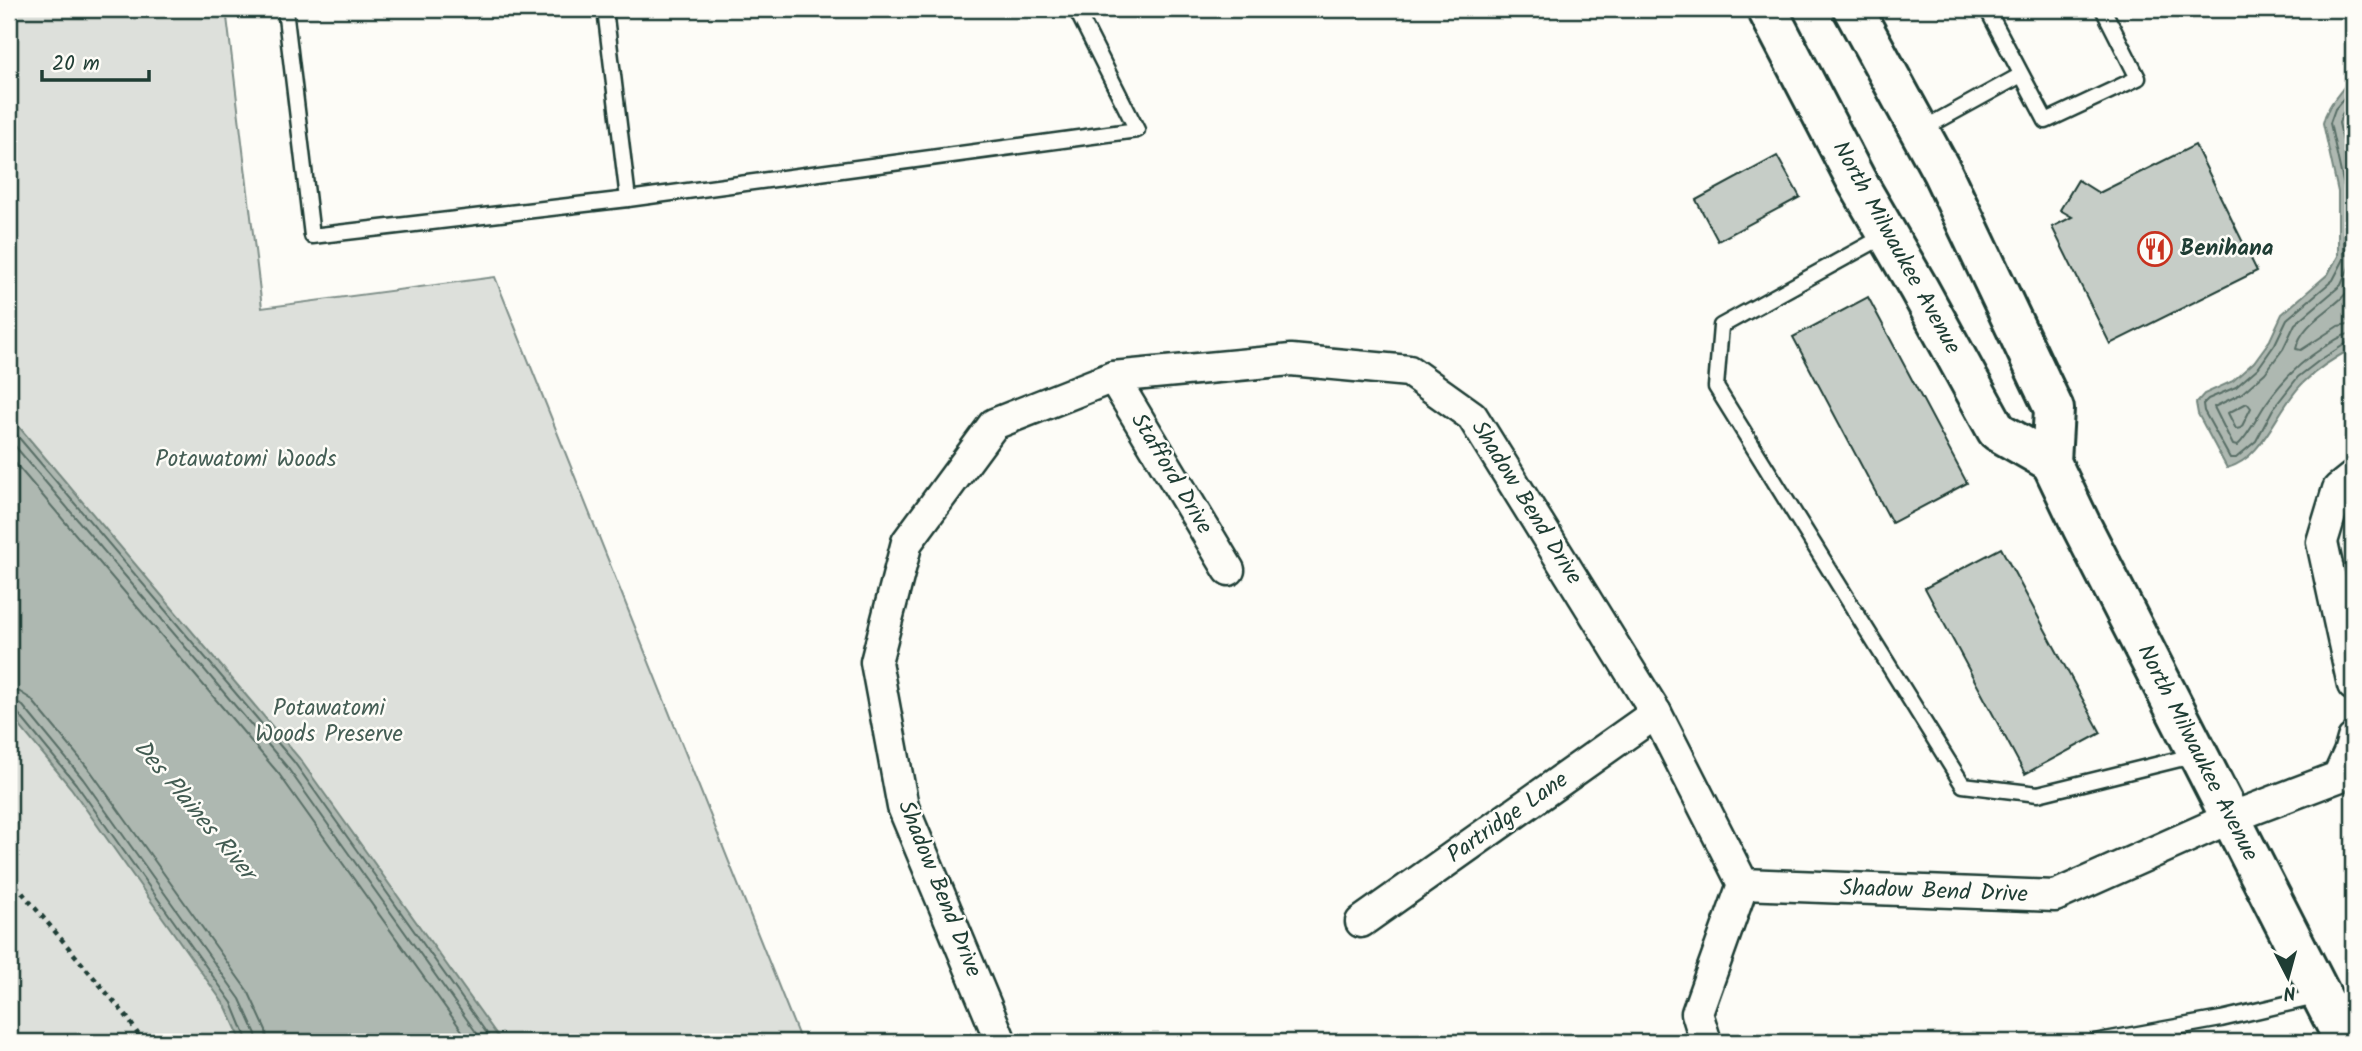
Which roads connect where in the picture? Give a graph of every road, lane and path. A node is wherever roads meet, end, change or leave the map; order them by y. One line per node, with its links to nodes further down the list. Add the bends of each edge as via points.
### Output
1 (285, 9): 10 (lane, via 312,236)
2 (605, 9): 10 (lane)
3 (1076, 9): 10 (lane, via 1137,130)
4 (1767, 9): 11 (main road, North Milwaukee Avenue)
5 (1853, 9): 9 (main road, North Milwaukee Avenue)
6 (1987, 9): 8 (lane)
7 (2103, 9): 8 (lane, via 2138,78 2046,121)
8 (2021, 75): 9 (lane)
9 (1921, 131): 13 (main road, North Milwaukee Avenue, via 2054,409)
10 (628, 199)
11 (1887, 234): 13 (main road, North Milwaukee Avenue, via 1997,431); 19 (lane, via 1721,326 1716,387 1963,785 2038,794)
12 (1113, 377): 15 (street, Stafford Drive); 17 (street, Shadow Bend Drive, via 1291,360 1409,371 1472,416); 26 (street, Shadow Bend Drive, via 994,424 906,542 876,662 903,807)
13 (2051, 462): 19 (main road, North Milwaukee Avenue)
14 (2353, 477): 16 (street, via 2338,489 2322,542)
15 (1229, 570)
16 (2353, 685)
17 (1656, 713): 22 (street, Shadow Bend Drive); 23 (street, Partridge Lane)
18 (2352, 750): 20 (street, Shadow Bend Drive, via 2338,776)
19 (2198, 755): 20 (main road, North Milwaukee Avenue)
20 (2230, 818): 22 (street, Shadow Bend Drive, via 2055,896); 24 (main road, North Milwaukee Avenue)
21 (9, 877): 25 (path)
22 (1743, 884): 27 (street, via 1697,1013)
23 (1361, 922)
24 (2321, 996): 28 (lane); 29 (main road, North Milwaukee Avenue)
25 (143, 1042)
26 (1001, 1042)
27 (1706, 1042)
28 (2094, 1042)
29 (2345, 1042)

